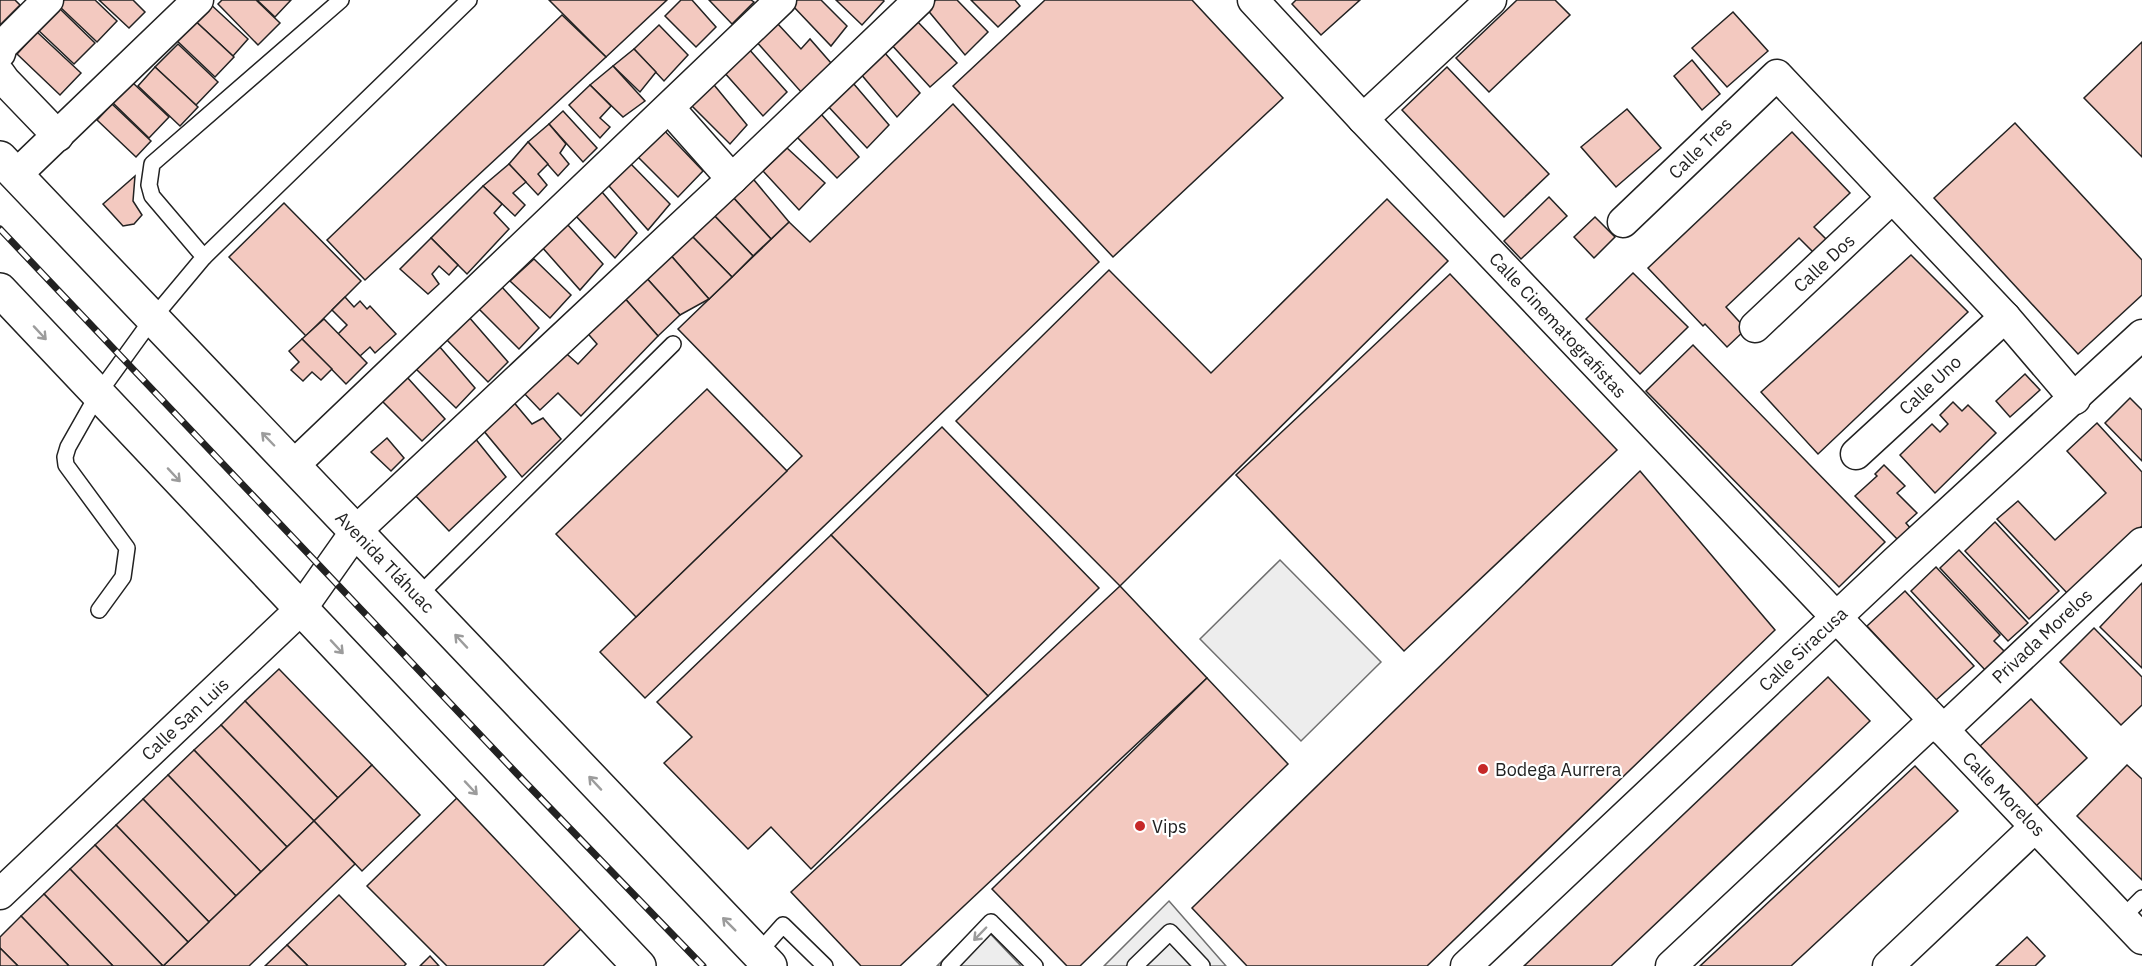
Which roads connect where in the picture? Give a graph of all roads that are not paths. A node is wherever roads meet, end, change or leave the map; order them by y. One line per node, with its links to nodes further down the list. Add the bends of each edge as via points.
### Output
1 (48, 0): 9 (street, via 2,46)
2 (198, 0): 13 (street)
3 (341, 0): 18 (lane, via 152,165 152,196)
4 (469, 0): 18 (lane)
5 (781, 0): 11 (street)
6 (919, 0): 15 (street, Calle San Luis)
7 (1253, 0): 12 (street, Calle Cinematografistas)
8 (1491, 0): 12 (street)
9 (0, 53)
10 (0, 74): 13 (street)
11 (669, 108): 15 (street); 28 (street)
12 (1363, 119): 34 (street, Calle Cinematografistas)
13 (58, 136): 14 (street)
14 (8, 166): 21 (main road, Avenida Tláhuac)
15 (732, 179): 29 (street, Calle San Luis)
16 (1892, 198): 17 (street, Calle Tres, via 1777,75); 20 (street); 22 (street, Calle Dos)
17 (1623, 222)
18 (204, 257): 21 (lane)
19 (0, 290): 25 (main road, one-way to 25)
20 (2005, 317): 26 (street); 27 (street, Calle Uno)
21 (153, 318): 25 (lane); 28 (main road, Avenida Tláhuac, one-way to 21)
22 (1755, 327)
23 (2142, 335): 26 (street, Calle Siracusa)
24 (673, 344): 31 (lane)
25 (98, 394): 32 (main road, one-way to 32); 33 (lane, via 65,457 66,465 127,548 123,577)
26 (2075, 399): 34 (street, Calle Siracusa)
27 (1856, 454)
28 (294, 466): 29 (main road, Avenida Tláhuac)
29 (356, 531): 31 (main road, Avenida Tláhuac); 32 (street, Calle San Luis)
30 (2142, 543): 36 (street, Privada Morelos)
31 (418, 596): 41 (main road, Avenida Tláhuac, one-way to 31)
32 (301, 609): 38 (street, Calle San Luis); 42 (main road, one-way to 42)
33 (99, 610)
34 (1836, 618): 35 (street, Calle Cinematografistas); 48 (street, Calle Siracusa)
35 (1865, 649): 36 (street, Calle Morelos)
36 (1938, 726): 37 (street, Calle Morelos); 49 (street, Privada Morelos)
37 (2035, 827): 39 (street, Calle Morelos); 50 (street)
38 (0, 894)
39 (2132, 908): 40 (street, Calle Morelos)
40 (2142, 939)
41 (764, 959): 43 (lane, via 783,925)
42 (639, 966)
43 (825, 966)
44 (949, 966): 45 (lane, one-way to 44, via 992,922)
45 (1035, 966)
46 (1135, 966): 47 (lane, via 1170,932)
47 (1202, 966)
48 (1466, 966)
49 (1671, 966)
50 (1888, 966)

